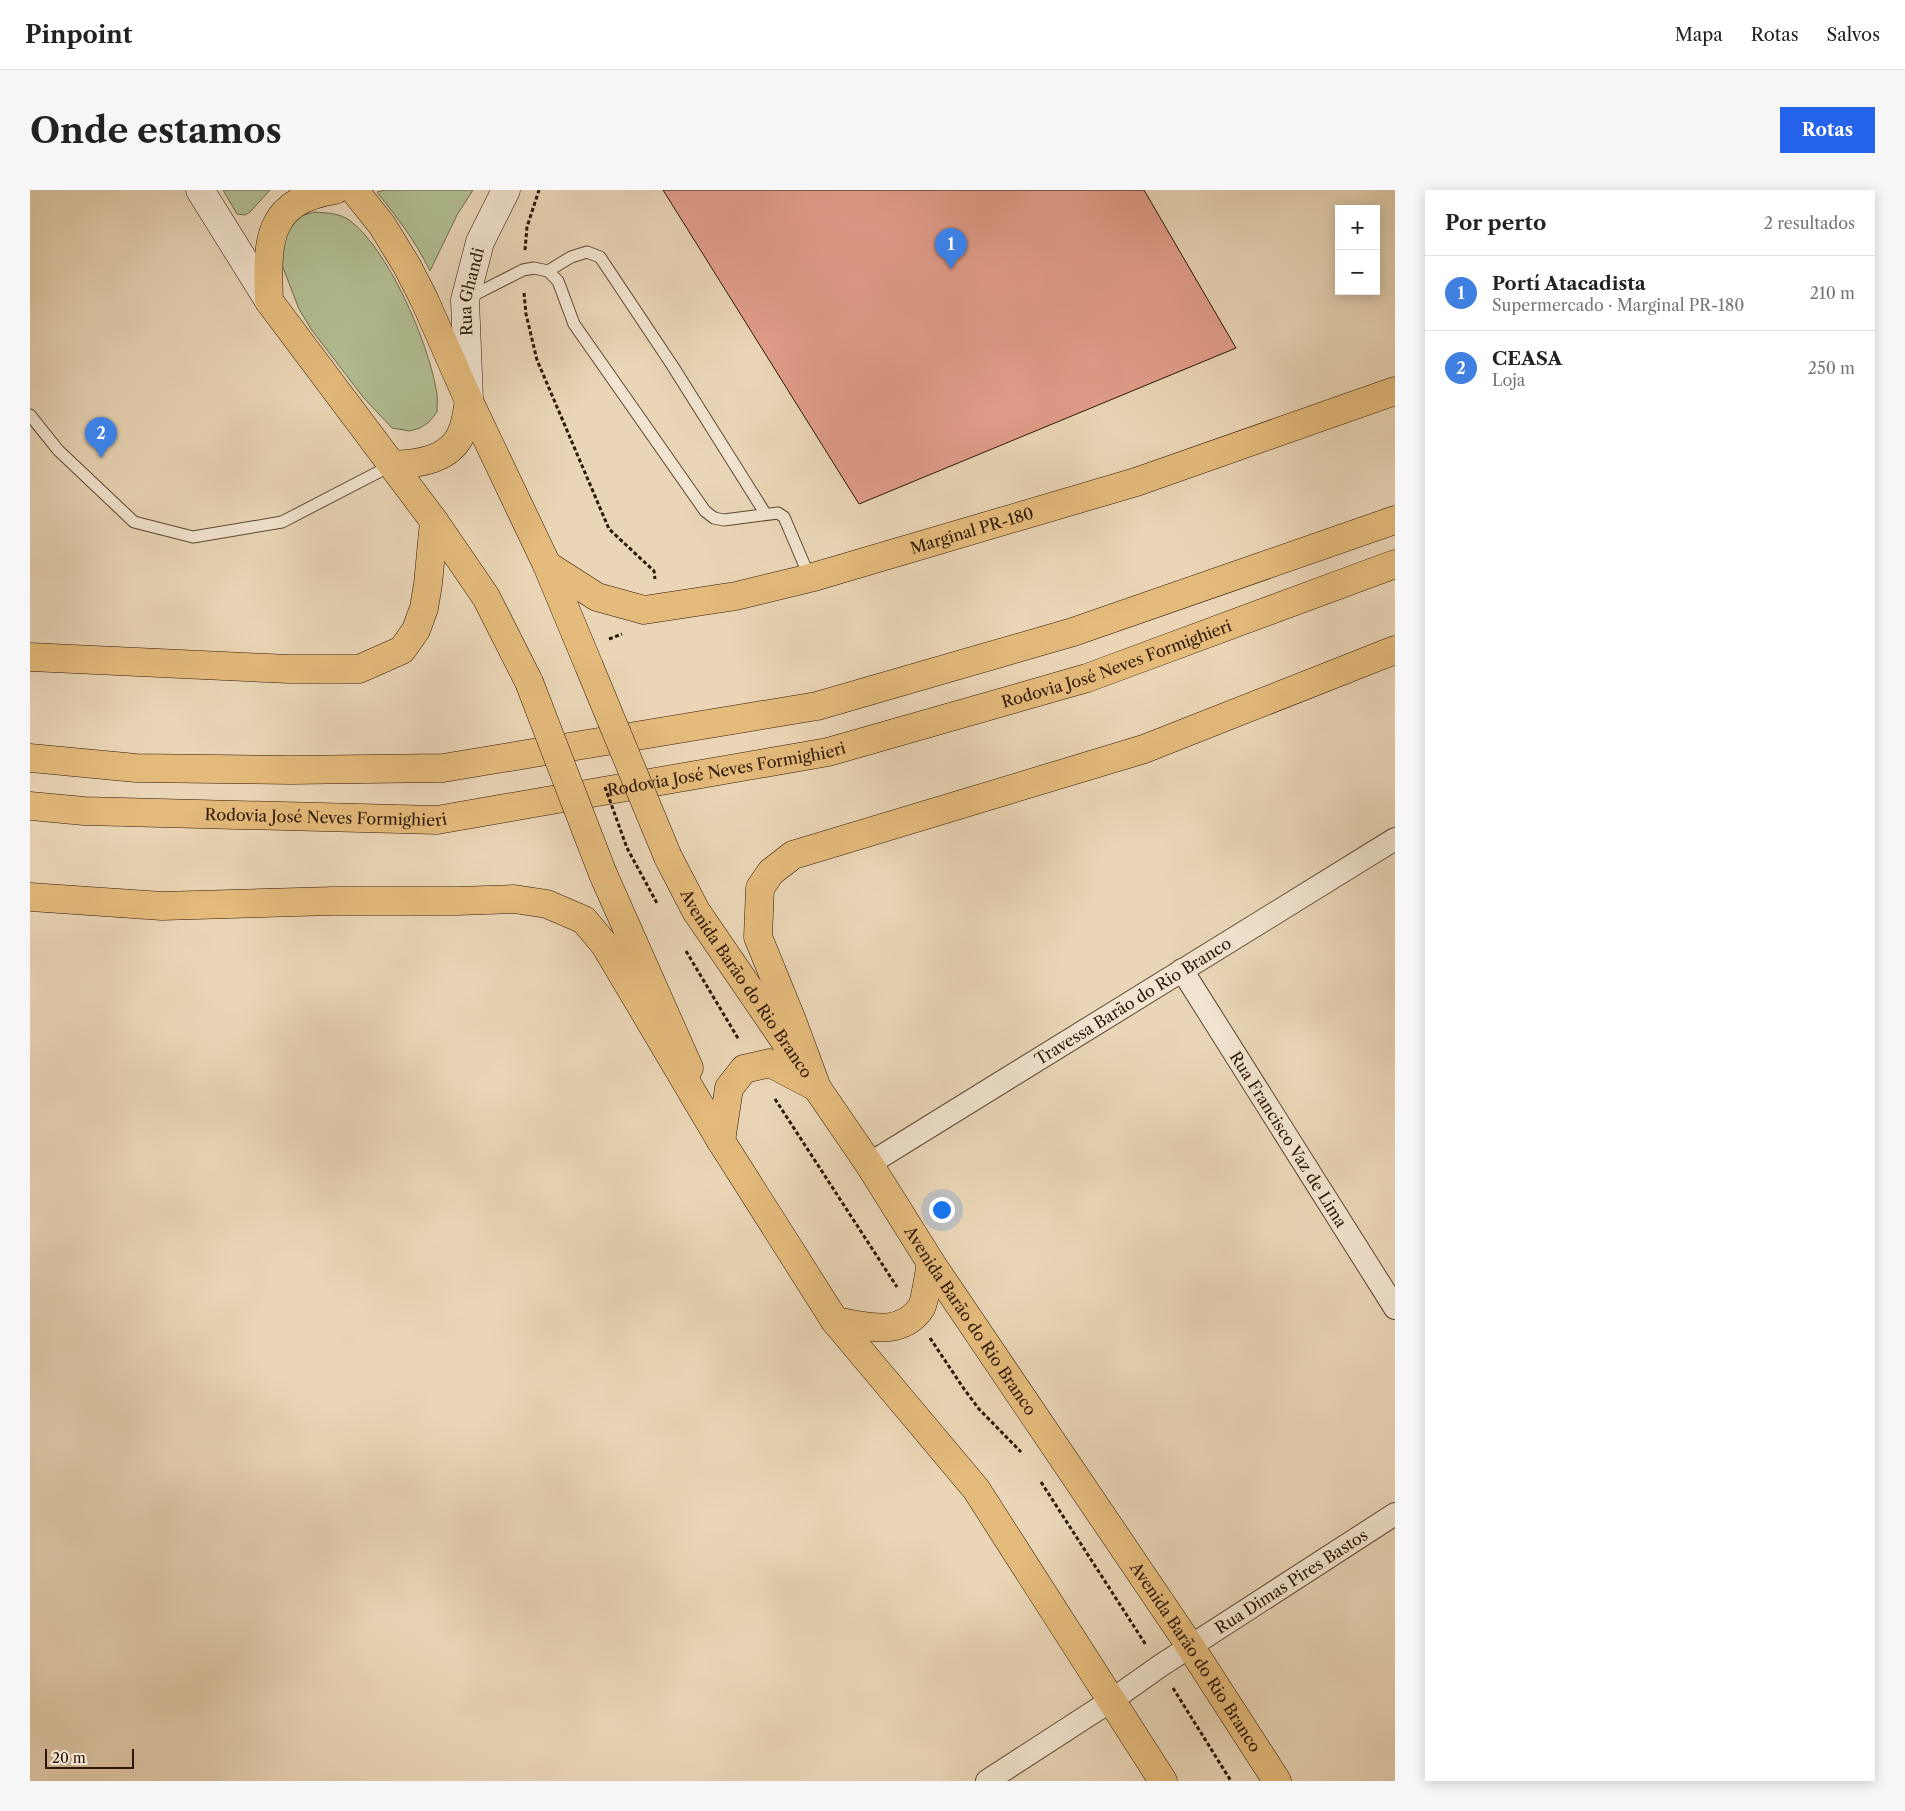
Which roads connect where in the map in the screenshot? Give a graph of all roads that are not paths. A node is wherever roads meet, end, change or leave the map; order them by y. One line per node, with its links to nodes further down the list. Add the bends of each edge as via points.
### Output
1 (200, 190): 7 (street)
2 (335, 190): 7 (main road, via 315,193 285,211 272,234 268,256)
3 (354, 190): 9 (main road, Avenida Barão do Rio Branco, via 382,225 408,266)
4 (506, 190): 6 (street, Rua Ghandi, via 480,242)
5 (548, 271): 6 (lane, via 523,270); 12 (lane, via 558,281 574,324 705,511 724,520); 12 (lane, via 586,252 600,257)
6 (465, 300): 9 (street, Rua Ghandi)
7 (269, 301): 11 (main road)
8 (1395, 391): 17 (main road, Marginal PR-180, via 1136,482)
9 (469, 402): 11 (main road, via 462,433 450,449 430,460); 16 (main road, Avenida Barão do Rio Branco)
10 (30, 415): 11 (lane, via 58,450 134,522 193,537 282,522)
11 (392, 465): 14 (main road)
12 (765, 513): 17 (lane, via 778,513 784,517)
13 (1395, 520): 20 (main road, via 1074,632 817,706 443,768 136,768)
14 (434, 521): 19 (main road, via 428,584 416,630 402,650 358,669 289,669); 26 (main road, bridge, via 486,597 529,682 603,874)
15 (1395, 564): 21 (main road, Rodovia José Neves Formighieri, via 1087,678 808,756 437,820 84,811)
16 (547, 565): 17 (main road, Marginal PR-180, via 597,597 644,610 736,596); 25 (main road, Avenida Barão do Rio Branco, bridge, via 668,857 696,911)
17 (810, 578)
18 (1395, 650): 25 (main road, via 1144,750 793,855 770,872 760,888 758,936)
19 (30, 657)
20 (30, 758)
21 (30, 806)
22 (1395, 839): 24 (street, Travessa Barão do Rio Branco)
23 (30, 897): 26 (main road, via 162,906 514,899 547,904 584,920 605,945)
24 (1182, 970): 27 (street, Travessa Barão do Rio Branco); 29 (street, Rua Francisco Vaz de Lima)
25 (817, 1088): 26 (main road, via 770,1064 744,1069 729,1088); 27 (main road, Avenida Barão do Rio Branco)
26 (721, 1141): 30 (main road)
27 (869, 1164): 28 (main road, Avenida Barão do Rio Branco)
28 (931, 1263): 30 (main road, via 921,1308 904,1324 882,1329); 32 (main road, Avenida Barão do Rio Branco)
29 (1395, 1308)
30 (835, 1321): 33 (main road, via 976,1489)
31 (1395, 1514): 32 (street, Rua Dimas Pires Bastos)
32 (1190, 1646): 33 (street, Rua Dimas Pires Bastos); 36 (main road, Avenida Barão do Rio Branco)
33 (1112, 1700): 34 (street, Rua Dimas Pires Bastos); 35 (main road)
34 (987, 1781)
35 (1163, 1781)
36 (1277, 1781)

